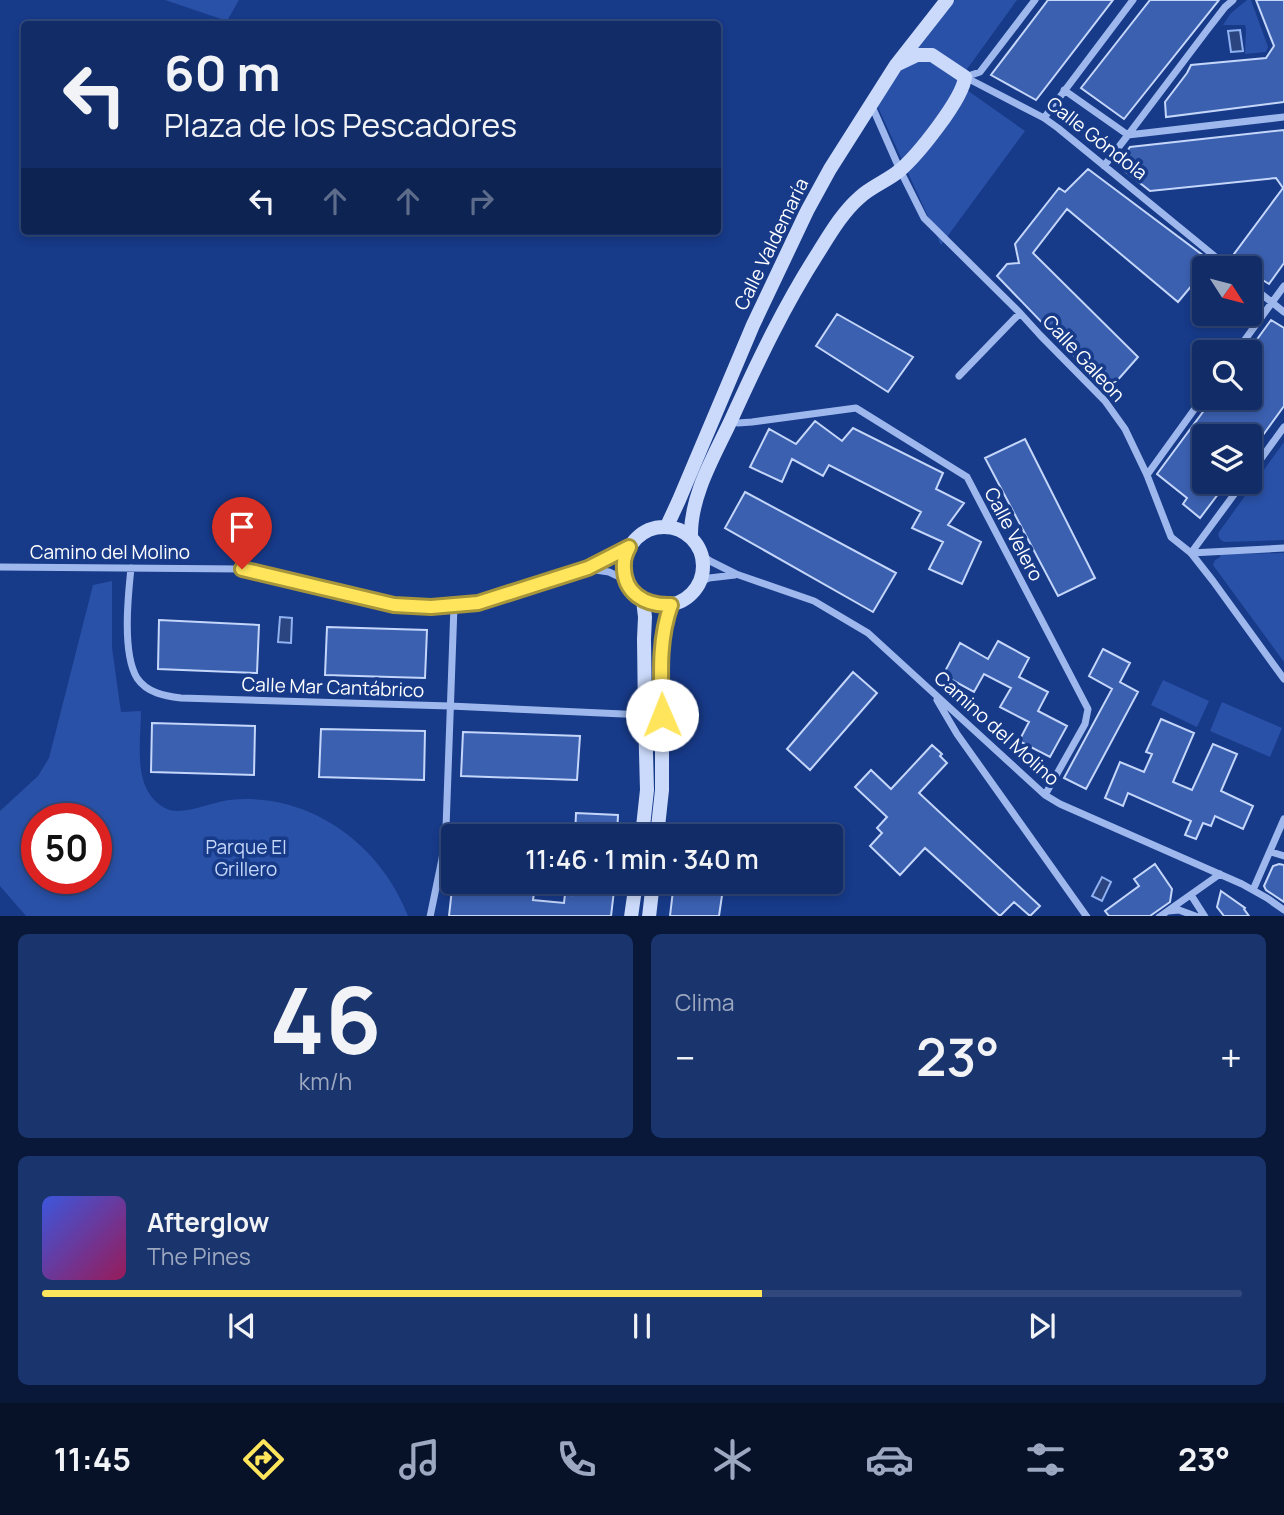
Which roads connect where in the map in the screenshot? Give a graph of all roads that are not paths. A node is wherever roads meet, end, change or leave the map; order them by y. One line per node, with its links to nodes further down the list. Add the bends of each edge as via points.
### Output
1 (947, 0): 5 (main road, Calle Valdemaría)
2 (1035, 0): 8 (street)
3 (1133, 0): 11 (street)
4 (1233, 0): 16 (street)
5 (933, 17): 6 (main road, via 928,40); 7 (main road, Calle Valdemaría)
6 (932, 55): 7 (main road, via 917,55); 9 (main road, Calle Góndola)
7 (896, 65): 12 (main road, Calle Valdemaría)
8 (980, 72): 9 (street); 10 (street)
9 (965, 77): 10 (street, Calle Góndola); 15 (main road, Calle Valdemaría)
10 (981, 85): 14 (street, Calle Góndola); 15 (street, Calle Valdemaría, via 970,88)
11 (1064, 90): 14 (street); 16 (street)
12 (871, 104): 18 (street, Calle Galeón); 33 (main road, Calle Valdemaría, via 778,269)
13 (1284, 117): 16 (street)
14 (1044, 118): 17 (street, Calle Góndola)
15 (942, 121): 18 (main road, Calle Valdemaría)
16 (1128, 135): 17 (street)
17 (1104, 166): 19 (street, Calle Góndola)
18 (900, 170): 24 (street, Calle Galeón, via 924,218); 28 (main road, Calle Valdemaría, via 859,197 834,228 771,334)
19 (1214, 256)
20 (1284, 286): 22 (street)
21 (1262, 295): 22 (street)
22 (1271, 303): 23 (street); 25 (street)
23 (1284, 312)
24 (1020, 313): 26 (street); 31 (street, Calle Galeón, via 1105,401 1125,429)
25 (1245, 340)
26 (959, 376)
27 (1194, 410): 31 (street)
28 (732, 419): 34 (main road, Calle Valdemaría, via 694,507); 52 (street, Calle Velero, via 752,422 856,408 967,477 1088,709 1085,724)
29 (1284, 427): 30 (street)
30 (1262, 457)
31 (1147, 475): 37 (street, Calle Galeón, via 1171,537)
32 (1234, 494): 37 (street)
33 (667, 526): 34 (main road); 35 (main road, via 646,530)
34 (691, 537): 38 (main road)
35 (629, 547): 41 (street, Camino del Molino); 43 (main road, via 624,562)
36 (1284, 548): 37 (street)
37 (1191, 553): 48 (street, Calle Galeón)
38 (702, 554): 42 (street, Camino del Molino); 44 (main road)
39 (0, 567): 40 (street, Camino del Molino)
40 (131, 568): 47 (street, Camino del Molino, via 242,569 394,605); 50 (street, Calle Mar Cantábrico, via 127,611 130,658 138,679 152,692 181,698)
41 (588, 568): 43 (street); 47 (street, Camino del Molino, via 478,603)
42 (736, 574): 44 (street); 49 (street, Camino del Molino, via 814,601 868,633)
43 (626, 580): 45 (main road)
44 (700, 582): 46 (main road, via 692,594)
45 (643, 600): 46 (main road); 51 (main road)
46 (671, 605): 55 (main road, via 662,640)
47 (454, 606): 50 (street)
48 (1284, 679)
49 (934, 693): 52 (street, Camino del Molino); 68 (street, via 957,734)
50 (450, 706): 51 (street, Calle Mar Cantábrico); 65 (street, via 446,828)
51 (645, 715): 54 (main road)
52 (1045, 795): 58 (street, Camino del Molino)
53 (1284, 819): 56 (street)
54 (643, 824)
55 (658, 824)
56 (1270, 852): 57 (street); 59 (street)
57 (1284, 856)
58 (1220, 874): 59 (street, Camino del Molino); 62 (street)
59 (1253, 890): 64 (street, Camino del Molino)
60 (634, 894): 66 (main road)
61 (652, 894): 67 (main road)
62 (1191, 895): 63 (street); 71 (street)
63 (1167, 911): 69 (street); 70 (street)
64 (1284, 911)
65 (430, 916)
66 (631, 916)
67 (649, 916)
68 (1087, 916)
69 (1159, 916)
70 (1198, 916)
71 (1205, 916)

